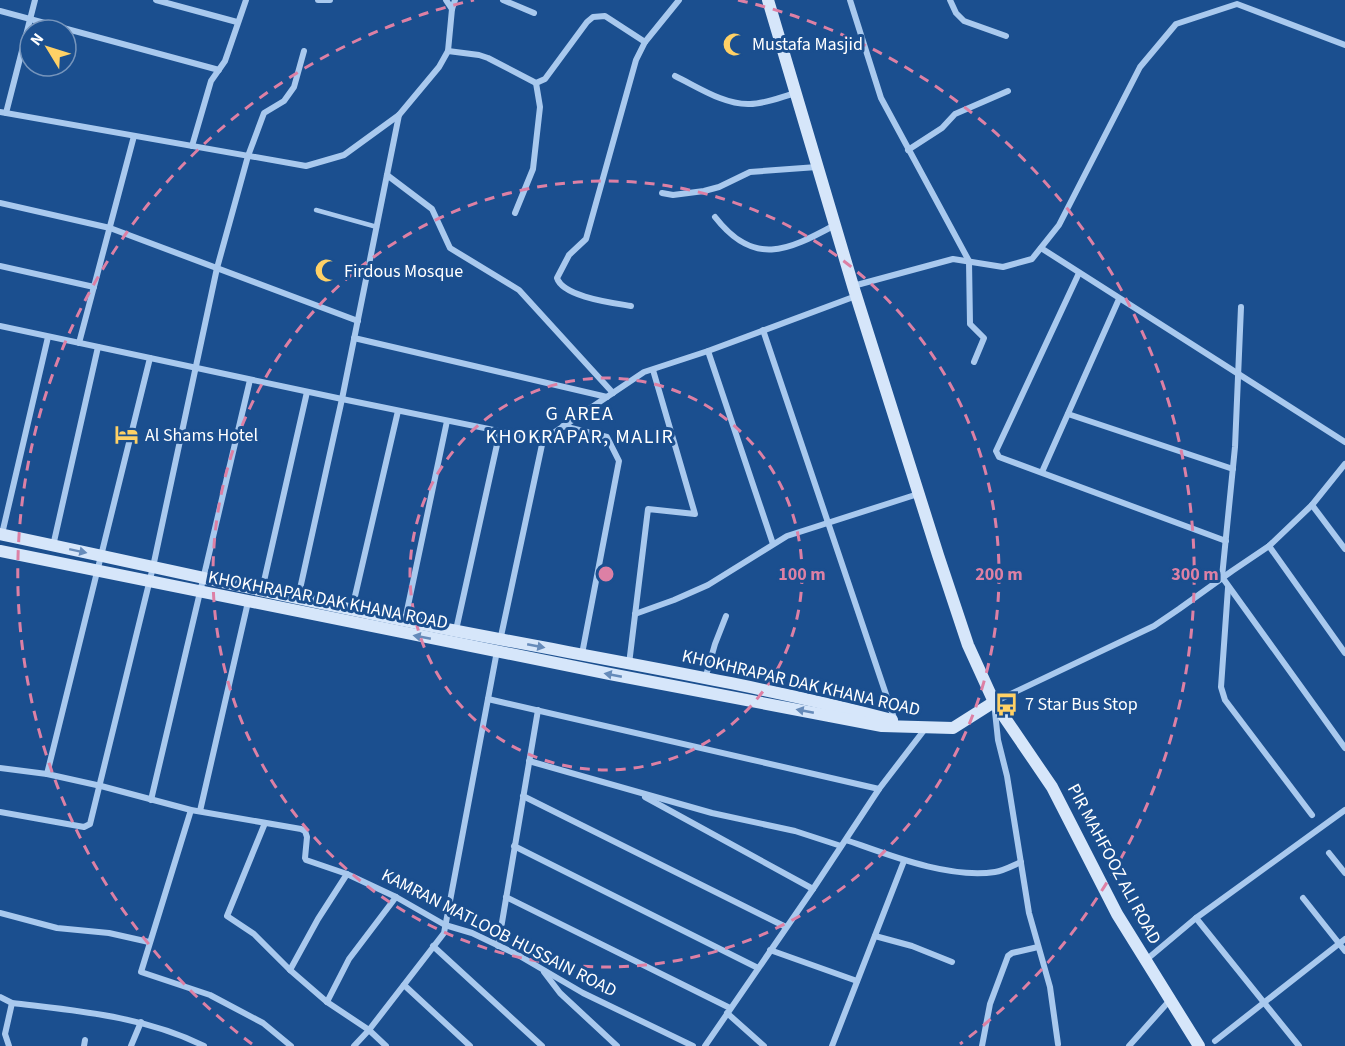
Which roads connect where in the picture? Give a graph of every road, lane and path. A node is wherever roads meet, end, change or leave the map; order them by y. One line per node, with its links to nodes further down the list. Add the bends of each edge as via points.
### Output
1 (35, 0): 17 (street)
2 (156, 0): 18 (street)
3 (246, 0): 18 (street)
4 (318, 0): 5 (street)
5 (330, 0)
6 (446, 0): 13 (street)
7 (455, 0): 13 (street)
8 (503, 0): 15 (street)
9 (679, 0): 21 (street)
10 (768, 0): 30 (street, PIR MAHFOOZ ALI ROAD)
11 (850, 0): 35 (street, via 881,98)
12 (950, 0): 20 (street, via 964,21)
13 (452, 9): 24 (street)
14 (0, 11): 16 (street)
15 (534, 13)
16 (26, 18)
17 (30, 18)
18 (237, 22): 26 (street)
19 (78, 32): 26 (street)
20 (1006, 36)
21 (645, 42): 28 (street, via 605,16 593,17 545,79); 55 (street, via 636,60 586,239 569,255 557,278 561,285 587,297)
22 (1345, 45): 47 (street, via 1237,4 1176,24 1140,67 1059,225)
23 (304, 51): 36 (street, via 294,87 284,101 264,113)
24 (448, 51): 28 (street, via 488,58); 32 (street)
25 (18, 61): 31 (street)
26 (219, 70): 34 (street, via 211,81)
27 (675, 76): 30 (street, via 742,104)
28 (536, 83): 42 (street, via 540,107 533,169)
29 (1008, 91): 35 (street, via 955,114 942,128)
30 (796, 93): 37 (street, PIR MAHFOOZ ALI ROAD)
31 (3, 113): 33 (street)
32 (399, 115): 36 (street, via 344,156 306,166); 38 (street)
33 (134, 136): 34 (street); 46 (street)
34 (192, 146): 36 (street)
35 (908, 150): 48 (street)
36 (248, 156): 50 (street)
37 (818, 167): 39 (street, via 750,172 704,191); 44 (street, PIR MAHFOOZ ALI ROAD)
38 (387, 175): 45 (street); 72 (street, via 432,209 450,248 519,290)
39 (662, 193)
40 (0, 203): 46 (street)
41 (316, 210): 45 (lane)
42 (515, 213)
43 (715, 217): 44 (street, via 737,241 771,249 800,244)
44 (835, 225): 53 (street, PIR MAHFOOZ ALI ROAD)
45 (377, 226): 57 (street)
46 (110, 228): 50 (street); 52 (street)
47 (1041, 248): 48 (street, via 1032,258 1003,267); 51 (street)
48 (969, 261): 53 (street, via 953,259); 66 (street, via 970,324 984,338)
49 (0, 266): 52 (street)
50 (217, 268): 57 (street); 67 (street)
51 (1079, 273): 54 (street); 83 (street, via 996,451 999,457)
52 (94, 287): 62 (street)
53 (855, 291): 59 (street); 84 (street, PIR MAHFOOZ ALI ROAD)
54 (1119, 299): 69 (street); 75 (street)
55 (631, 306)
56 (1241, 307): 69 (street)
57 (358, 321): 61 (street)
58 (0, 326): 60 (street)
59 (763, 330): 64 (street); 86 (street)
60 (48, 336): 62 (street); 87 (street)
61 (354, 338): 72 (street); 73 (street)
62 (79, 343): 63 (street)
63 (98, 347): 65 (street); 90 (street)
64 (708, 351): 68 (street); 89 (street)
65 (150, 358): 67 (street); 94 (street)
66 (974, 362)
67 (196, 368): 70 (street); 95 (street)
68 (652, 370): 72 (street); 106 (street, via 695,514 648,509)
69 (1237, 374): 80 (street); 82 (street)
70 (250, 380): 71 (street); 98 (street)
71 (307, 392): 73 (street); 101 (street)
72 (610, 395): 77 (street)
73 (342, 399): 74 (street); 103 (street)
74 (398, 411): 76 (street); 105 (street)
75 (1068, 414): 82 (street); 83 (street)
76 (447, 421): 78 (street); 108 (street)
77 (563, 426): 79 (street); 113 (street, via 607,437 619,461)
78 (500, 431): 79 (street); 109 (street)
79 (543, 440): 110 (street)
80 (1345, 442)
81 (1345, 464): 85 (street)
82 (1233, 469): 88 (street)
83 (1042, 472): 88 (street)
84 (918, 494): 86 (street); 117 (street, PIR MAHFOOZ ALI ROAD, via 969,645)
85 (1312, 504): 91 (street); 92 (street)
86 (829, 523): 89 (street); 119 (street)
87 (1, 534): 90 (street, KHOKHRAPAR DAK KHANA ROAD)
88 (1226, 541): 97 (street)
89 (773, 544): 106 (street, via 708,585)
90 (54, 546): 94 (street, KHOKHRAPAR DAK KHANA ROAD, one-way to 94)
91 (1269, 546): 97 (street); 112 (street)
92 (1345, 549)
93 (0, 551): 96 (street, KHOKHRAPAR DAK KHANA ROAD)
94 (100, 555): 95 (street, KHOKHRAPAR DAK KHANA ROAD); 96 (street)
95 (153, 567): 98 (street, KHOKHRAPAR DAK KHANA ROAD); 99 (street)
96 (96, 572): 99 (street, KHOKHRAPAR DAK KHANA ROAD); 124 (street)
97 (1222, 577): 100 (street); 117 (street, via 1154,626)
98 (203, 578): 101 (street, KHOKHRAPAR DAK KHANA ROAD); 102 (street)
99 (150, 582): 102 (street, KHOKHRAPAR DAK KHANA ROAD); 125 (street)
100 (1228, 588): 121 (street); 134 (street, via 1221,687 1225,700)
101 (262, 590): 103 (street, KHOKHRAPAR DAK KHANA ROAD)
102 (200, 592): 104 (street, KHOKHRAPAR DAK KHANA ROAD); 129 (street)
103 (298, 598): 105 (street, KHOKHRAPAR DAK KHANA ROAD)
104 (248, 602): 111 (street, KHOKHRAPAR DAK KHANA ROAD, one-way to 104); 133 (street)
105 (352, 609): 108 (street, KHOKHRAPAR DAK KHANA ROAD)
106 (635, 614): 114 (street)
107 (726, 616): 115 (street)
108 (405, 620): 109 (street, KHOKHRAPAR DAK KHANA ROAD)
109 (456, 630): 110 (street, KHOKHRAPAR DAK KHANA ROAD)
110 (501, 639): 111 (street); 113 (street, KHOKHRAPAR DAK KHANA ROAD, one-way to 113)
111 (497, 652): 116 (street); 120 (street, KHOKHRAPAR DAK KHANA ROAD, one-way to 111, via 882,726)
112 (1345, 653)
113 (582, 655): 114 (street, KHOKHRAPAR DAK KHANA ROAD)
114 (628, 664): 115 (street, KHOKHRAPAR DAK KHANA ROAD)
115 (705, 679): 119 (street, KHOKHRAPAR DAK KHANA ROAD)
116 (488, 699): 118 (street); 150 (street)
117 (994, 702): 120 (street, via 953,729); 141 (street); 160 (street, PIR MAHFOOZ ALI ROAD, via 1052,786 1117,914)
118 (538, 710): 122 (street); 126 (street)
119 (895, 721): 120 (street, KHOKHRAPAR DAK KHANA ROAD)
120 (925, 729): 126 (street)
121 (1345, 748)
122 (529, 761): 127 (street); 128 (street)
123 (0, 768): 124 (street, KAMRAN MATLOOB HUSSAIN ROAD)
124 (47, 774): 125 (street, KAMRAN MATLOOB HUSSAIN ROAD)
125 (101, 786): 129 (street, KAMRAN MATLOOB HUSSAIN ROAD); 132 (street, via 87,827)
126 (879, 789): 136 (street)
127 (634, 790): 138 (street); 144 (street)
128 (523, 796): 137 (street); 151 (street)
129 (151, 800): 130 (street, KAMRAN MATLOOB HUSSAIN ROAD)
130 (191, 810): 133 (street, KAMRAN MATLOOB HUSSAIN ROAD); 153 (street)
131 (1345, 810): 149 (street)
132 (0, 812)
133 (200, 812): 135 (street, KAMRAN MATLOOB HUSSAIN ROAD)
134 (1312, 815)
135 (265, 823): 143 (street, KAMRAN MATLOOB HUSSAIN ROAD, via 305,831 306,860); 164 (street, via 227,916 254,934)
136 (846, 840): 138 (street); 140 (street)
137 (514, 846): 146 (street); 163 (street)
138 (841, 846): 144 (street)
139 (1329, 853): 142 (street)
140 (904, 861): 141 (street, via 964,873 996,872); 152 (street)
141 (1021, 862): 157 (street)
142 (1345, 873)
143 (347, 874): 145 (street, KAMRAN MATLOOB HUSSAIN ROAD); 164 (street)
144 (813, 889): 151 (street)
145 (396, 897): 150 (street, KAMRAN MATLOOB HUSSAIN ROAD); 169 (street, via 349,959)
146 (506, 897): 156 (street); 172 (street)
147 (1303, 898): 154 (street)
148 (0, 913): 153 (street, via 57,928)
149 (1196, 918): 160 (street); 170 (street)
150 (446, 925): 155 (street); 156 (street, KAMRAN MATLOOB HUSSAIN ROAD)
151 (786, 927): 158 (street)
152 (875, 936): 161 (street); 165 (street)
153 (149, 942): 180 (street, via 141,972 210,995 263,1023)
154 (1342, 942): 159 (street); 170 (street)
155 (433, 946): 166 (street); 184 (street)
156 (498, 946): 162 (street, KAMRAN MATLOOB HUSSAIN ROAD)
157 (1038, 946): 176 (street, via 1050,987); 190 (street, via 1008,956 990,1004)
158 (770, 950): 163 (street); 165 (street)
159 (1345, 951)
160 (1146, 960): 168 (street, PIR MAHFOOZ ALI ROAD)
161 (952, 962)
162 (541, 968): 185 (street, via 560,993); 186 (street, KAMRAN MATLOOB HUSSAIN ROAD, via 583,993)
163 (758, 968): 172 (street)
164 (290, 970): 169 (street)
165 (858, 981): 189 (street)
166 (404, 985): 174 (street); 183 (street)
167 (0, 997): 171 (street)
168 (1170, 1000): 191 (street); 192 (street, PIR MAHFOOZ ALI ROAD)
169 (327, 1002): 174 (street)
170 (1264, 1002): 175 (street); 193 (street)
171 (12, 1003): 173 (street); 177 (street, via 5,1034)
172 (729, 1010): 187 (street); 188 (street)
173 (141, 1022): 178 (street); 179 (street)
174 (369, 1030): 181 (street); 182 (street)
175 (1215, 1041)
176 (1058, 1044)
177 (9, 1046)
178 (132, 1046)
179 (204, 1046)
180 (291, 1046)
181 (354, 1046)
182 (386, 1046)
183 (470, 1046)
184 (542, 1046)
185 (617, 1046)
186 (693, 1046)
187 (705, 1046)
188 (764, 1046)
189 (832, 1046)
190 (981, 1046)
191 (1129, 1046)
192 (1199, 1046)
193 (1299, 1046)

